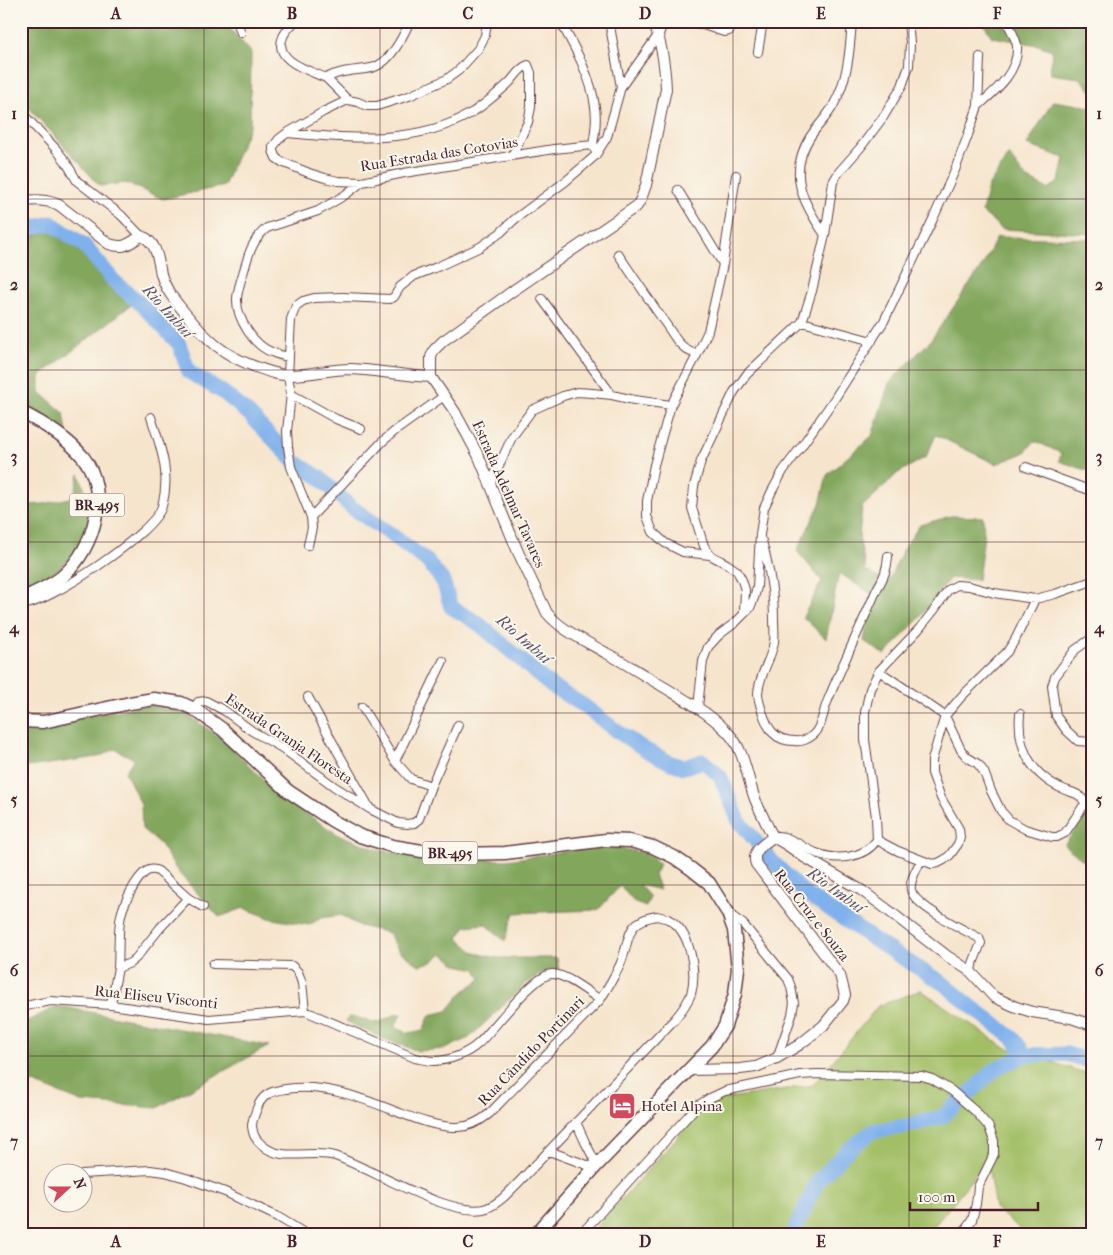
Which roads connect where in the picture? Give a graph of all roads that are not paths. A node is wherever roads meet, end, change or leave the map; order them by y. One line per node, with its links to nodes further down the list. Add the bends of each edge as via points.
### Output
1 (237, 21): 17 (street)
2 (295, 21): 21 (street, via 281,44 285,57)
3 (400, 21): 16 (street)
4 (410, 21): 16 (street)
5 (487, 21): 23 (street, via 485,36 478,49 447,79 377,106)
6 (560, 21): 27 (street, via 591,89 596,128)
7 (608, 21): 22 (street)
8 (653, 21): 18 (street)
9 (666, 21): 18 (street)
10 (691, 21): 11 (street, via 724,32 732,27)
11 (731, 21)
12 (763, 21): 19 (street)
13 (852, 21): 34 (street, via 847,71 833,106 802,154 798,175 805,202)
14 (908, 21): 34 (street, via 909,66 902,86 884,116 836,176)
15 (1006, 21): 24 (street, via 1017,45 1016,59 1006,78)
16 (406, 29): 21 (street, via 385,61 378,66 343,71)
17 (241, 33)
18 (658, 34): 22 (street); 44 (street, via 666,89 642,199 637,206 443,341 431,358)
19 (758, 52)
20 (980, 57): 24 (street)
21 (326, 78): 23 (street)
22 (621, 87): 29 (street, via 607,137)
23 (348, 100): 26 (street)
24 (978, 106): 40 (street, via 933,219)
25 (21, 112): 35 (street, via 66,162 77,181 122,216)
26 (287, 133): 28 (street, via 340,138 412,134 444,125 472,112 528,66 531,107 528,122); 31 (street, Rua Estrada das Cotovias, via 273,147 276,158 282,162 338,181)
27 (593, 145): 28 (street, Rua Estrada das Cotovias); 29 (street)
28 (512, 156): 31 (street, Rua Estrada das Cotovias)
29 (595, 156): 42 (street, via 480,247 414,276 390,299 343,297 303,301 296,306 291,319)
30 (736, 174): 37 (street)
31 (362, 182): 42 (street, via 318,211 267,228 252,245 237,296 239,312 250,334 260,345)
32 (678, 190): 37 (street)
33 (21, 201): 35 (street, via 49,200 116,247 123,247)
34 (825, 235): 39 (street)
35 (141, 236): 43 (street, via 156,250 170,294 214,346 245,363)
36 (618, 254): 41 (street, via 678,342)
37 (723, 264): 41 (street, via 708,331)
38 (542, 299): 47 (street)
39 (802, 322): 40 (street); 58 (street, via 747,374 734,392 701,461 692,508)
40 (872, 341): 56 (street, via 783,471 764,508)
41 (697, 356): 48 (street)
42 (289, 357): 43 (street)
43 (288, 376): 44 (street, via 348,369); 45 (street)
44 (430, 377): 46 (street, Estrada Adelmar Tavares)
45 (291, 394): 51 (street); 55 (street, via 287,431 291,467)
46 (444, 396): 53 (street, Estrada Adelmar Tavares); 55 (street, via 382,442)
47 (612, 396): 48 (street); 53 (street, via 577,392 532,410 512,437)
48 (671, 405): 58 (street, via 654,465 647,501 648,516 653,532 665,543 683,552)
49 (21, 412): 61 (main road, BR-495, via 70,444 82,457 94,479 97,500 95,525 76,562 57,580)
50 (151, 417): 63 (street, via 166,471 162,509 154,521 85,574 51,595)
51 (361, 429)
52 (1026, 467): 54 (street)
53 (490, 485): 70 (street, Estrada Adelmar Tavares, via 529,576 552,620)
54 (1089, 488)
55 (310, 516): 57 (street, via 312,528)
56 (760, 534): 59 (street, via 772,585 774,642 758,694 770,730 778,738 789,741 800,742 814,735 884,578); 64 (street, via 757,587 750,608)
57 (308, 545)
58 (710, 555): 64 (street, via 737,571 745,590)
59 (888, 556)
60 (1092, 581): 62 (street)
61 (21, 599)
62 (1035, 599): 67 (street, via 969,586 948,590 919,629); 73 (street, via 1007,652)
63 (21, 606)
64 (744, 613): 70 (street, via 708,647 702,661)
65 (1092, 638): 76 (street, via 1075,650 1052,686 1056,716 1078,741)
66 (443, 661): 77 (street)
67 (879, 671): 73 (street); 81 (street, via 870,689 865,712 865,740)
68 (308, 697): 79 (street)
69 (362, 707): 77 (street)
70 (698, 707): 80 (street, Estrada Adelmar Tavares, via 724,729 737,746)
71 (194, 709): 74 (main road, BR-495, via 181,702 154,699 43,722); 79 (street, Estrada Granja Floresta, via 198,702 206,701 225,711); 85 (main road, BR-495, via 222,730 288,791 360,836 392,846 457,854 505,853 606,840 630,841 653,847 690,868 708,883)
72 (1020, 714): 73 (street, via 1024,753 1033,767 1042,778 1078,794 1085,803 1064,834 1057,837 1025,829 1009,820 1001,811 984,772 961,750)
73 (945, 716): 82 (street, via 932,760 932,773 941,798 959,829 960,838 944,860 932,864)
74 (21, 721)
75 (458, 725): 78 (street)
76 (1092, 742)
77 (395, 761): 78 (street, via 411,779)
78 (431, 786): 79 (street, via 419,819 414,823 398,823)
79 (370, 809)
80 (770, 839): 81 (street, via 780,836 817,854 838,858 852,857); 88 (street, via 787,845 861,890); 94 (street, Rua Cruz e Souza, via 757,851 754,860 840,975 845,995 823,1026)
81 (877, 840): 82 (street)
82 (921, 860): 88 (street, via 911,892 938,916 979,938 981,943)
83 (188, 898): 84 (street); 87 (street, via 136,958); 87 (street, via 158,870 145,872 129,895 120,918)
84 (203, 907)
85 (728, 913): 94 (street, via 743,924 791,987 793,1009); 95 (main road, BR-495, via 734,930 738,969 735,994 725,1026)
86 (213, 964): 92 (street, via 292,966 302,983)
87 (118, 968): 90 (street)
88 (970, 971): 93 (street, via 988,992 1003,1002)
89 (600, 1000): 92 (street, Rua Eliseu Visconti, via 564,977 546,975 534,982 478,1044 463,1054 432,1061 414,1058); 96 (street, Rua Cândido Portinari, via 621,964 628,938 636,924 648,917 670,919 686,938 691,953 694,973 691,993 683,1010); 97 (street, Rua Cândido Portinari, via 490,1114 471,1125 454,1128 424,1122 333,1090 312,1087 278,1090 265,1096 259,1102 252,1124 254,1138 276,1154 335,1156 437,1201 474,1210 488,1208 503,1198)
90 (111, 1005): 91 (street, Rua Eliseu Visconti, via 51,1001); 92 (street, Rua Eliseu Visconti, via 209,1019)
91 (21, 1009)
92 (305, 1011)
93 (1092, 1025)
94 (778, 1058): 95 (street, Rua Cruz e Souza, via 756,1067)
95 (690, 1070): 98 (main road, BR-495)
96 (576, 1122): 97 (street, Rua Cândido Portinari); 98 (street)
97 (549, 1152): 98 (street)
98 (596, 1167): 101 (main road, BR-495)
99 (92, 1173): 100 (street, via 166,1172 225,1192)
100 (306, 1234)
101 (536, 1234)
102 (581, 1234): 103 (street, via 698,1106 725,1091 800,1074 922,1076 952,1091 975,1111 989,1127 994,1154 978,1187 972,1220)
103 (960, 1234)

